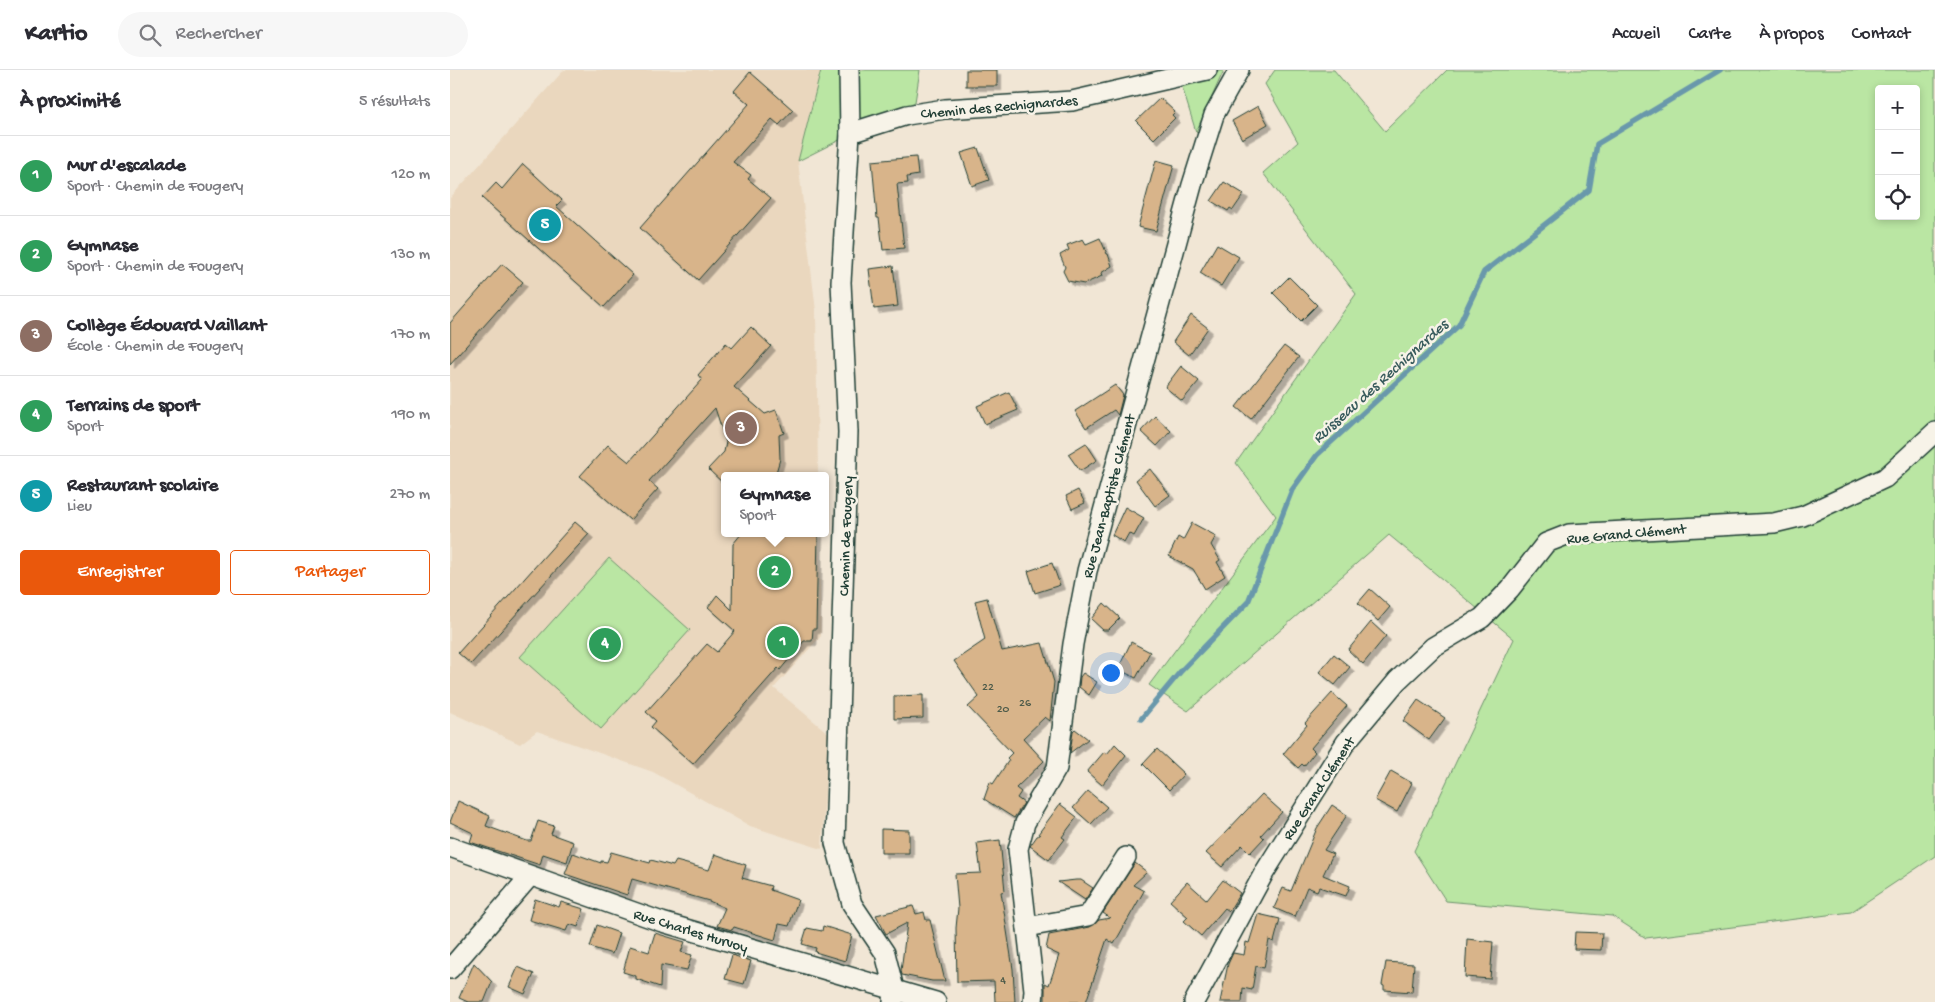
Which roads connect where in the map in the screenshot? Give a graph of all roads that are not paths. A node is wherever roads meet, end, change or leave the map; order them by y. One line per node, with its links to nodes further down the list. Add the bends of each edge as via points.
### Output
1 (849, 70): 4 (street, Chemin de Fougery)
2 (1207, 70): 4 (street, Chemin des Rechignardes, via 1072,101 945,109 907,115)
3 (1239, 70): 9 (street, Rue Jean-Baptiste Clément, via 1214,114 1192,185 1087,571 1073,644 1057,768 1025,823 1018,850)
4 (850, 133): 11 (street, Chemin de Fougery, via 841,282 848,432 835,843 852,904 885,953)
5 (1935, 432): 14 (street, Rue Grand Clément, via 1885,478 1803,516 1774,523 1569,534 1546,543 1510,590 1482,618 1433,647 1397,681 1346,742 1264,873)
6 (450, 848): 8 (street, Rue Charles Hurvoy)
7 (1126, 857): 9 (street, via 1088,916)
8 (530, 876): 10 (street); 11 (street, Rue Charles Hurvoy)
9 (1027, 927): 13 (street, Rue Jean-Baptiste Clément)
10 (450, 970)
11 (894, 996): 12 (street, Rue Charles Hurvoy)
12 (936, 1002)
13 (1033, 1002)
14 (1194, 1002)

